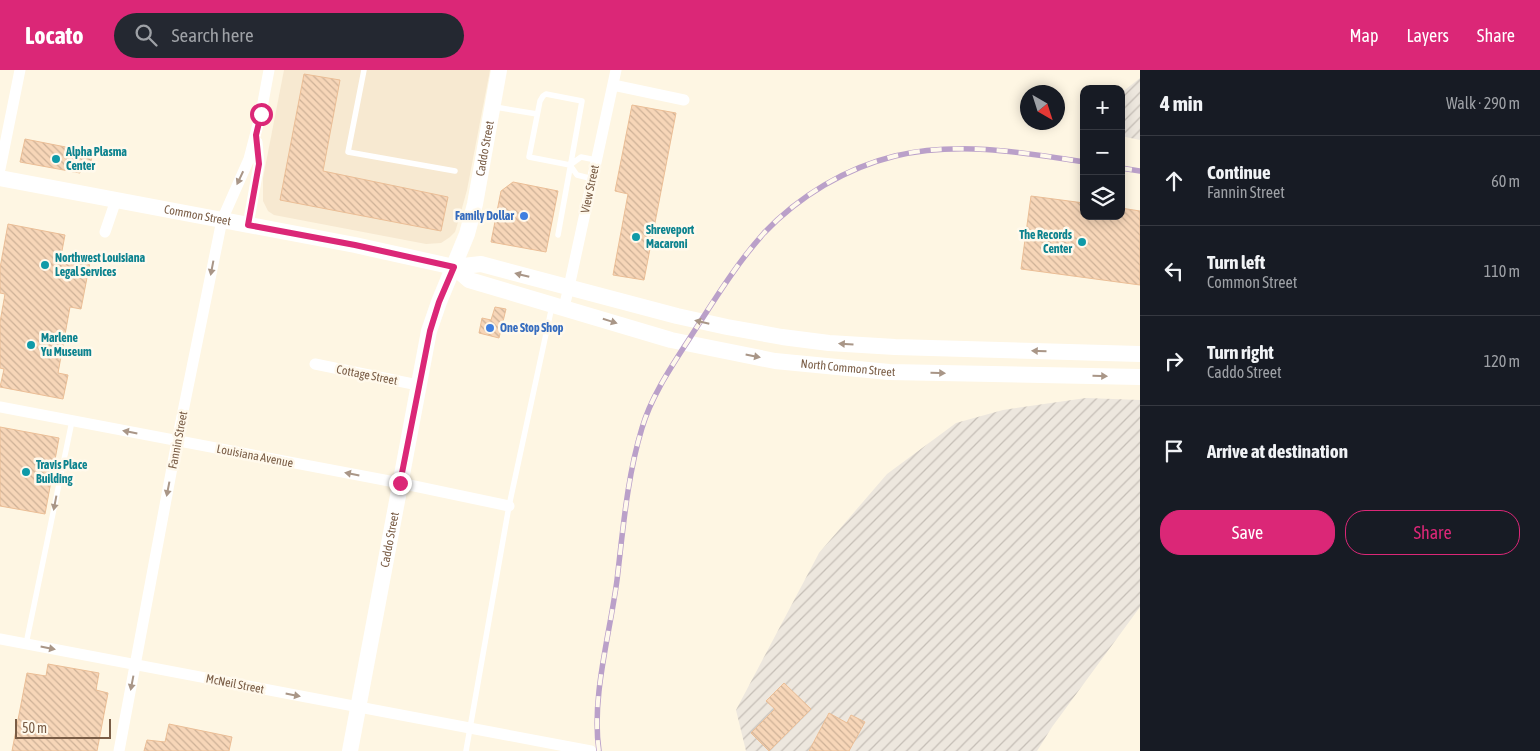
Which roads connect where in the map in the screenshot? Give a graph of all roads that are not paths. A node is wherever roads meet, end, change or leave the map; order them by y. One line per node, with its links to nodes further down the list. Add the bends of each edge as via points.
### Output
1 (20, 70): 13 (street)
2 (269, 70): 10 (street, Fannin Street)
3 (364, 70): 14 (lane, via 348,152)
4 (499, 70): 8 (main road, Caddo Street)
5 (616, 70): 6 (street, View Street)
6 (613, 85): 7 (street); 11 (street, View Street)
7 (684, 100)
8 (493, 106): 9 (lane); 22 (main road, Caddo Street, via 475,204)
9 (537, 114): 12 (lane, via 529,157); 12 (lane, via 542,96 546,94 582,101)
10 (256, 135): 18 (street, Fannin Street, one-way to 18); 19 (street, Fannin Street, via 259,164)
11 (596, 160): 12 (lane, via 581,157); 16 (street, View Street)
12 (570, 165): 16 (lane, via 577,175); 21 (lane)
13 (0, 169)
14 (455, 170)
15 (0, 178): 17 (main road, Common Street)
16 (593, 179): 23 (street, View Street)
17 (116, 200): 18 (main road, Common Street); 20 (street)
18 (222, 220): 19 (main road, Common Street); 31 (street, Fannin Street, one-way to 31)
19 (248, 225): 22 (main road, Common Street)
20 (104, 232)
21 (558, 235)
22 (454, 267): 23 (main road, Common Street, one-way to 22, via 481,264); 24 (main road, Common Street, via 469,280); 28 (main road, Caddo Street, via 434,314)
23 (570, 287): 24 (street, View Street); 25 (main road, North Common Street, one-way to 23, via 829,343 727,327)
24 (558, 306): 27 (main road, North Common Street, one-way to 27, via 671,340 775,361 889,372); 33 (lane)
25 (1140, 354)
26 (315, 364): 28 (street, Cottage Street)
27 (1140, 377)
28 (418, 385): 32 (main road, Caddo Street)
29 (0, 407): 30 (street, Louisiana Avenue)
30 (72, 421): 31 (street, Louisiana Avenue, one-way to 30); 35 (lane, one-way to 35)
31 (177, 441): 32 (street, Louisiana Avenue, one-way to 31); 36 (street, Fannin Street, one-way to 36)
32 (400, 483): 33 (street, Louisiana Avenue); 37 (main road, Caddo Street)
33 (509, 506): 38 (lane)
34 (0, 639): 35 (street, McNeil Street)
35 (26, 644): 36 (street, McNeil Street, one-way to 36)
36 (136, 665): 37 (street, McNeil Street, one-way to 37); 39 (street, Fannin Street, one-way to 39)
37 (359, 707): 38 (street, McNeil Street); 40 (main road, Caddo Street)
38 (470, 729): 41 (lane); 42 (street, McNeil Street)
39 (119, 751)
40 (350, 751)
41 (466, 751)
42 (590, 751)

